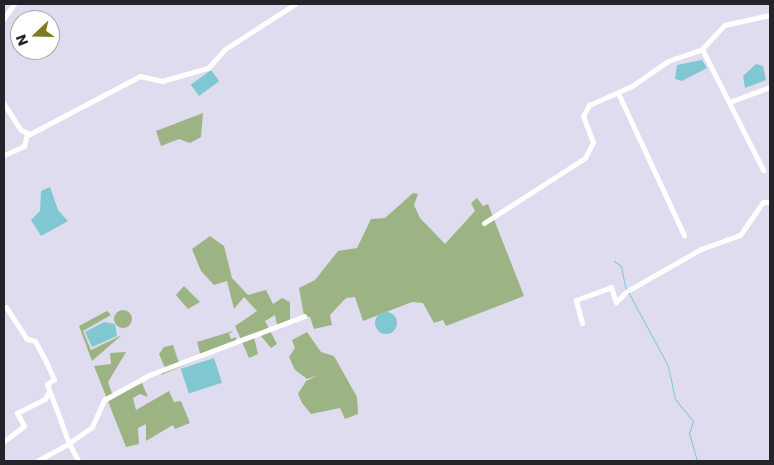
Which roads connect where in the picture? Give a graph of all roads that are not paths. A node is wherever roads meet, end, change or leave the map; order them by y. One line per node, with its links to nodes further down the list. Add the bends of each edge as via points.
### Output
1 (14, 4): 4 (street)
2 (295, 4): 10 (street, via 224,49 208,68 162,82 140,76 52,126)
3 (770, 15): 5 (street, via 724,25)
4 (4, 18)
5 (702, 49): 7 (street, via 668,61); 8 (street)
6 (770, 87): 8 (street)
7 (618, 93): 14 (street, via 583,110 593,142 585,158); 15 (street)
8 (732, 101): 12 (street)
9 (4, 104): 10 (street)
10 (27, 134): 11 (street, via 24,146)
11 (4, 155)
12 (763, 170)
13 (770, 202): 18 (street, via 764,202 740,234 702,249 627,291 616,302 611,287 576,300)
14 (484, 224)
15 (684, 235)
16 (6, 307): 19 (street, via 44,358 54,379 47,384)
17 (304, 316): 21 (street, via 143,379 104,400 92,427)
18 (582, 322)
19 (49, 391): 20 (street, via 46,399 17,413 24,426); 21 (street)
20 (4, 441)
21 (69, 443): 22 (street); 23 (street)
22 (37, 461)
23 (78, 461)

